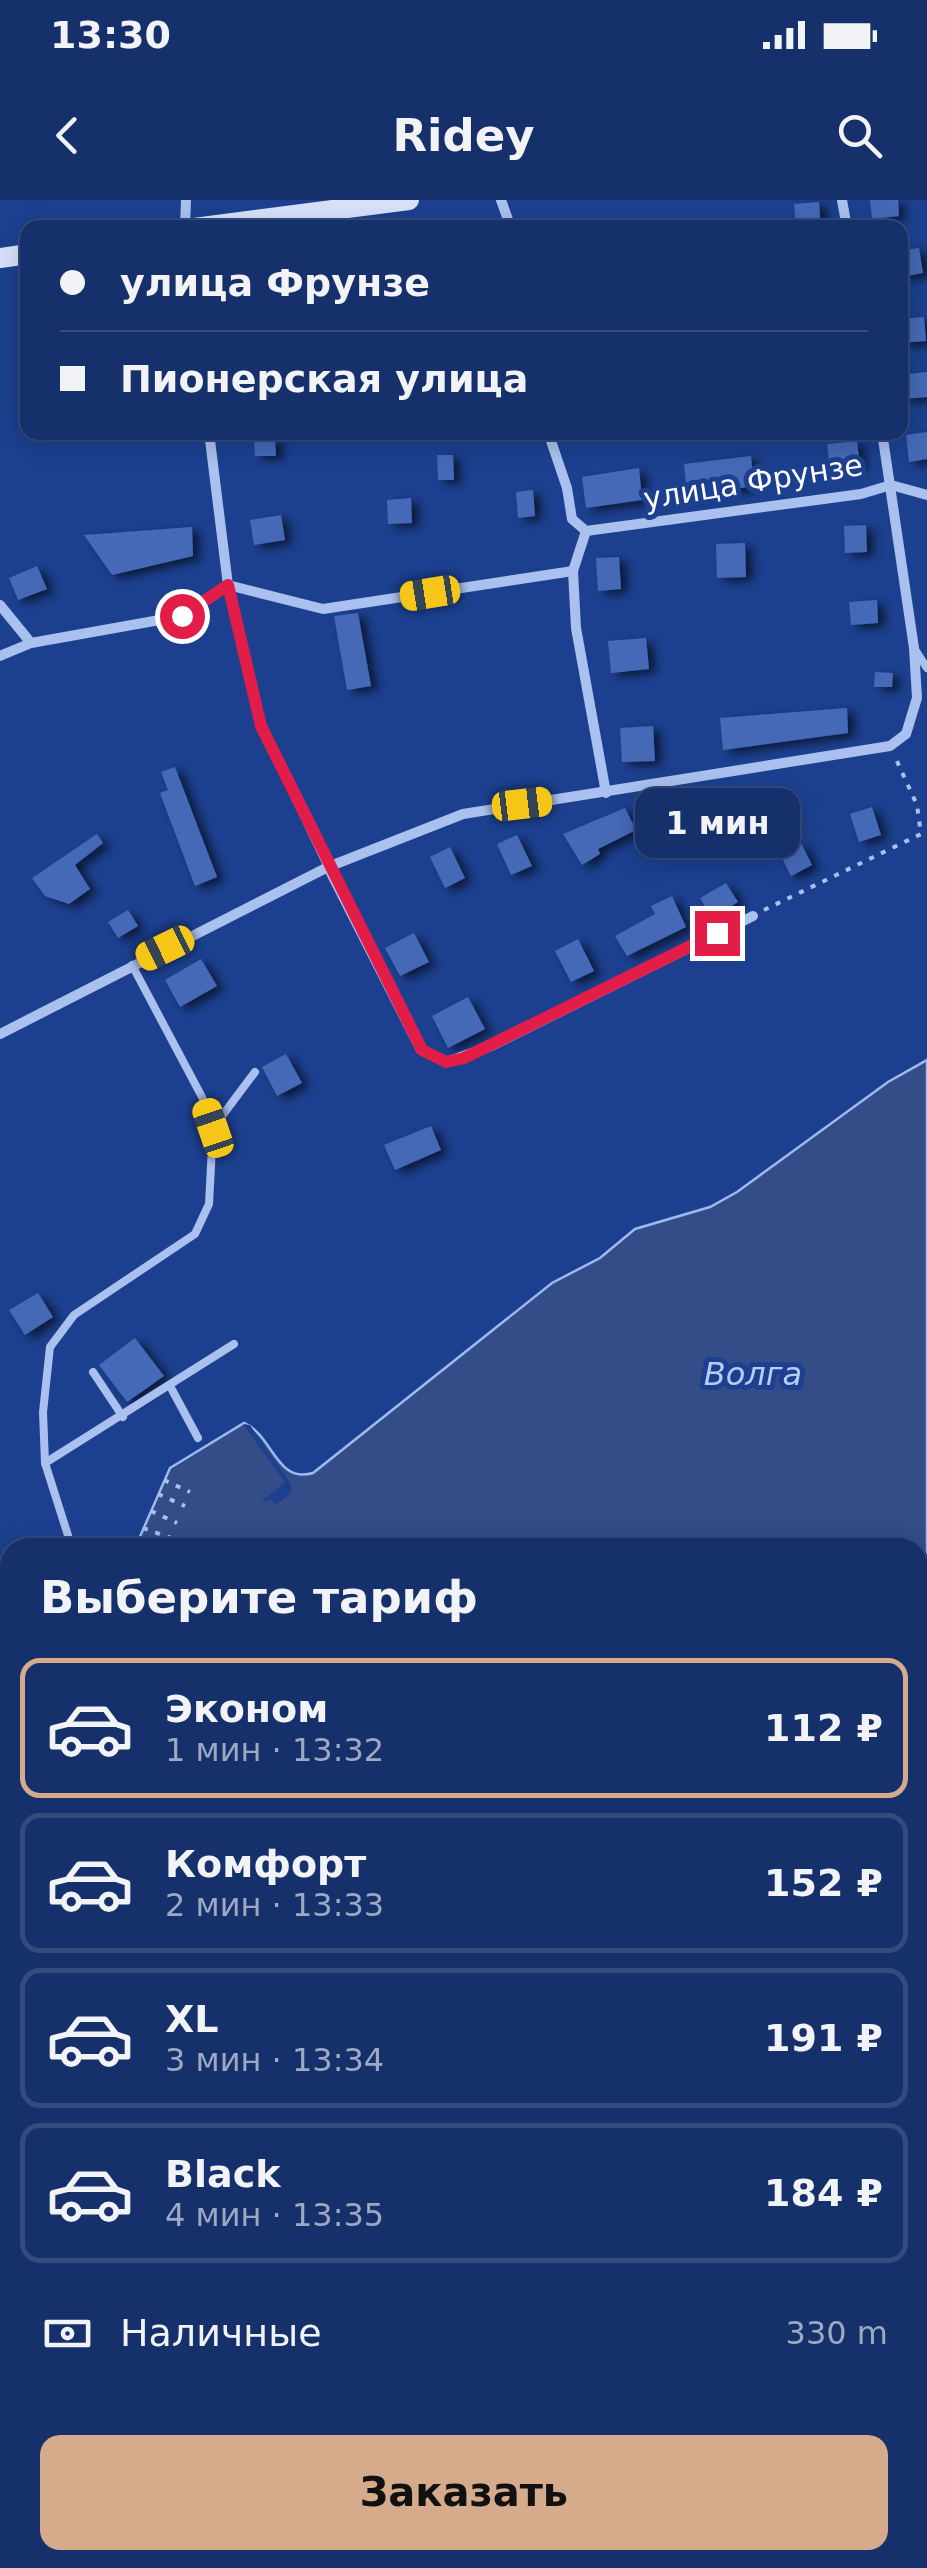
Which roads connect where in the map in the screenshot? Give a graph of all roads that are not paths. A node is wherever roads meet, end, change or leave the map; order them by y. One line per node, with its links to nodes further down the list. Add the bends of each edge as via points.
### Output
1 (410, 200): 2 (street)
2 (256, 220)
3 (210, 440): 10 (street)
4 (550, 440): 8 (street, via 572,518)
5 (883, 440): 6 (street)
6 (891, 484): 7 (street, улица Фрунзе); 8 (street, улица Фрунзе); 13 (street)
7 (927, 495)
8 (586, 532): 9 (street)
9 (573, 571): 10 (street, via 324,609); 16 (street, via 580,667)
10 (228, 585): 12 (street, via 182,616); 17 (lane, via 261,726)
11 (0, 605): 12 (street)
12 (32, 643): 14 (street)
13 (914, 648): 15 (lane); 16 (street, via 917,698 906,734 890,746)
14 (0, 656)
15 (927, 668)
16 (606, 793): 17 (street, via 463,814)
17 (328, 868): 18 (street, via 422,1050 446,1062); 19 (street)
18 (753, 916)
19 (132, 964): 20 (street); 22 (lane)
20 (0, 1034)
21 (255, 1072): 22 (lane)
22 (213, 1128): 28 (lane, via 209,1204 195,1234 74,1315 50,1348)
23 (234, 1344): 25 (lane)
24 (92, 1372): 26 (lane)
25 (170, 1386): 26 (lane); 27 (lane)
26 (124, 1417): 28 (lane)
27 (198, 1438)
28 (45, 1463): 29 (lane)
29 (69, 1538)

